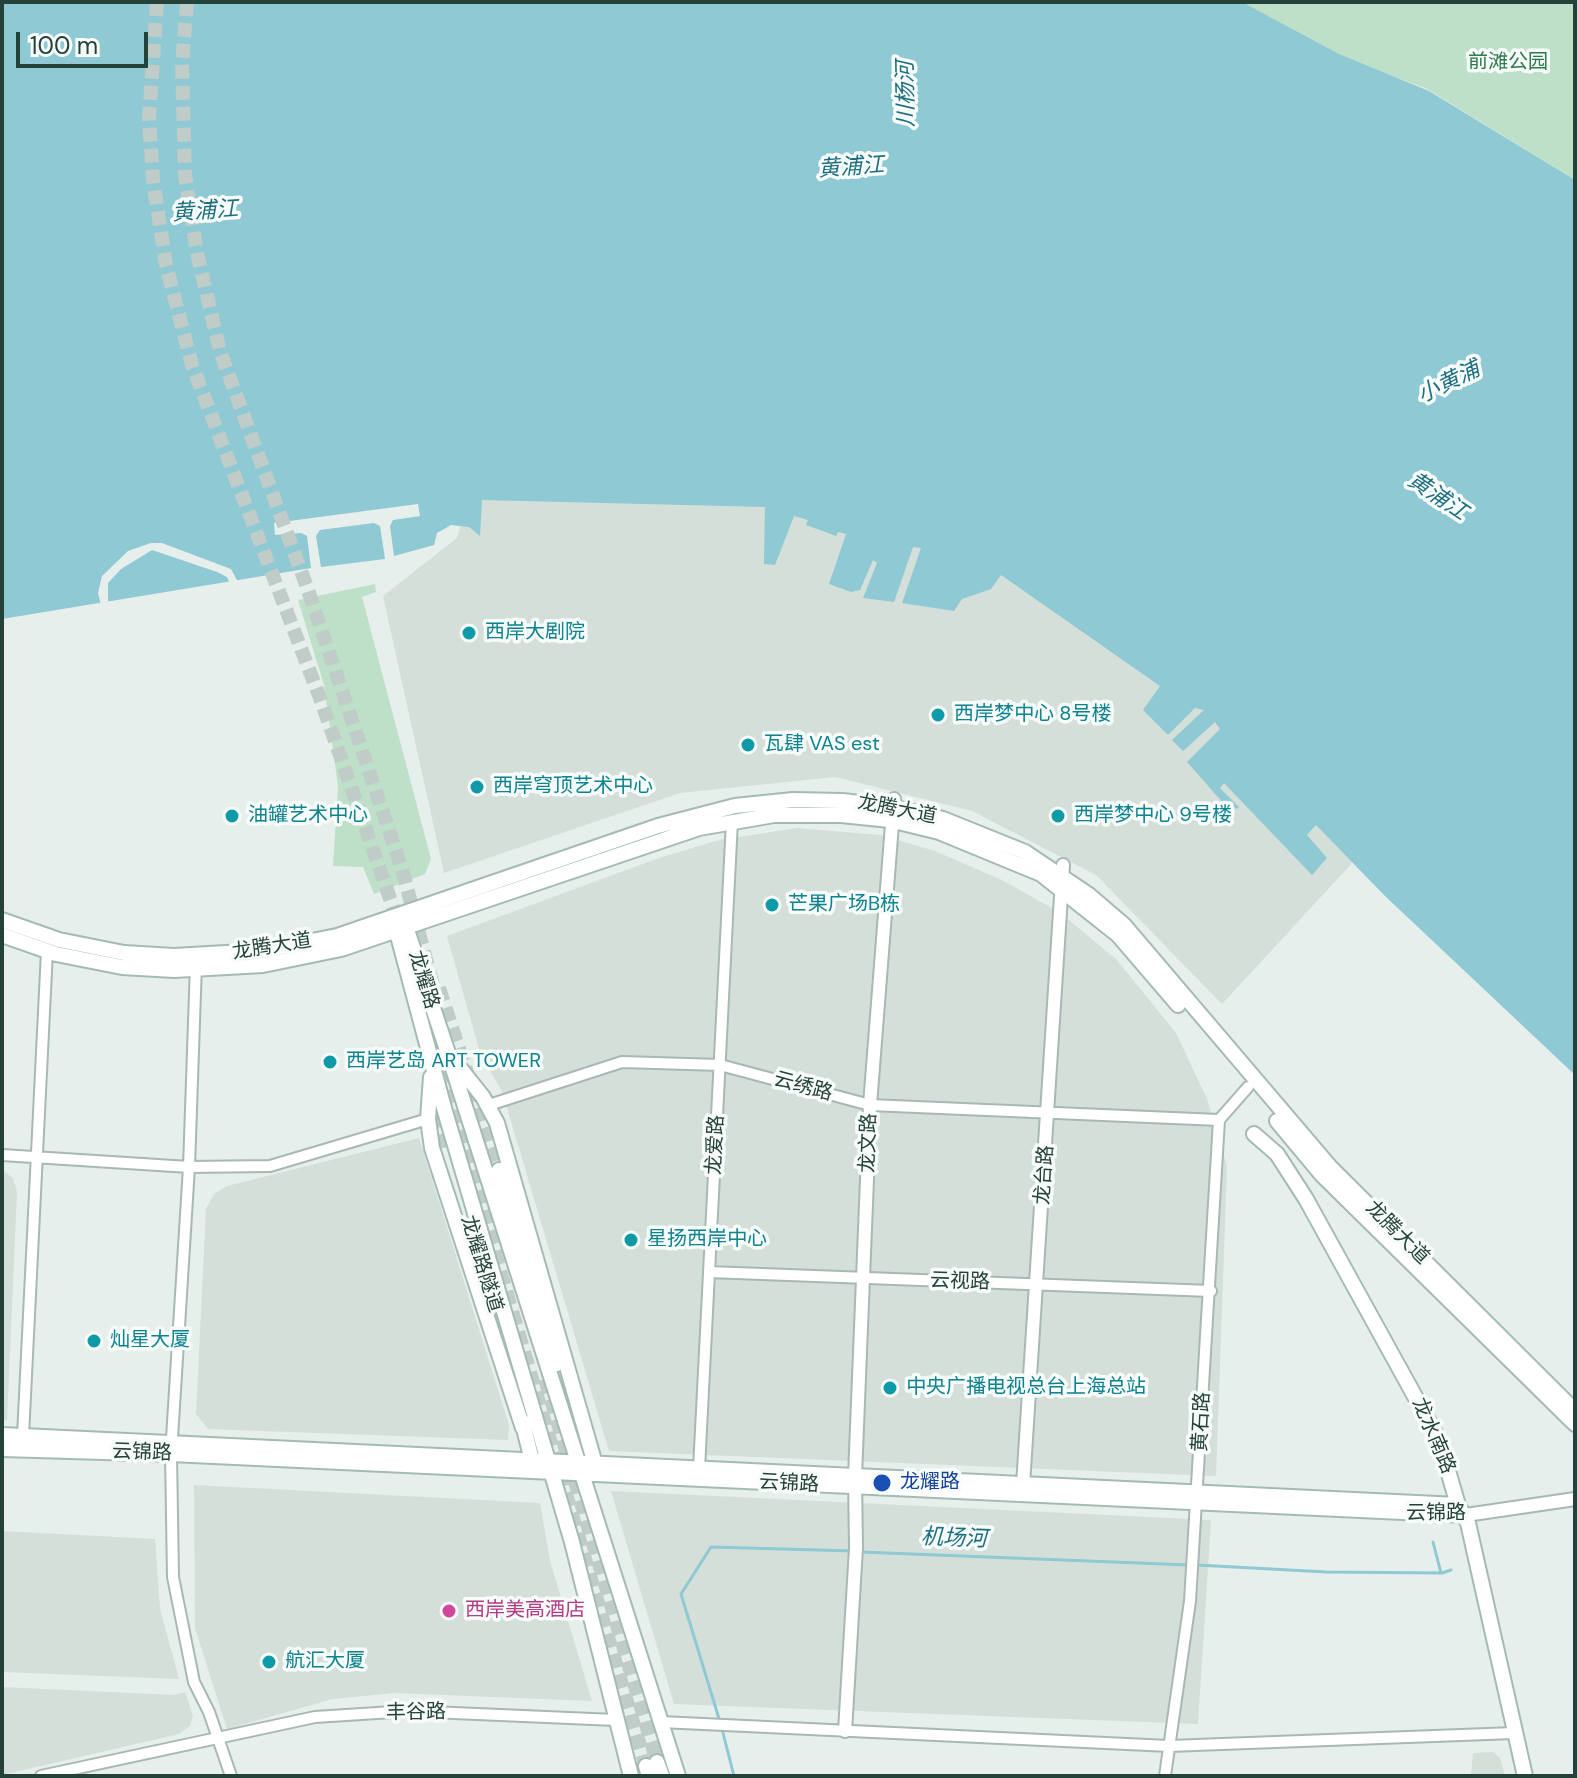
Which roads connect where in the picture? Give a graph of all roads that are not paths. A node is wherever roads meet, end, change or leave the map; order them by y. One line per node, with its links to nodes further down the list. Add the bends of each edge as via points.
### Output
1 (892, 809): 2 (main road, 龙腾大道); 3 (main road, 龙腾大道); 4 (main road, 龙腾大道, via 812,800 715,810); 14 (street, 龙文路)
2 (732, 821): 4 (main road, 龙腾大道); 11 (street, 龙爱路)
3 (1062, 876): 12 (main road, 龙腾大道); 15 (street, 龙台路)
4 (400, 919): 8 (main road, 龙腾大道, via 285,948); 9 (main road, 龙耀路); 10 (main road, 龙耀路)
5 (2, 920): 8 (main road, 龙腾大道, via 100,949)
6 (2, 935): 7 (main road, 龙腾大道)
7 (47, 951): 8 (main road, 龙腾大道, via 122,967); 21 (street)
8 (196, 958): 22 (street)
9 (425, 1029): 16 (main road, 龙耀路, via 431,1078); 31 (main road, 龙耀路, via 521,1364)
10 (448, 1053): 13 (main road, 龙耀路); 35 (main road, 龙耀路)
11 (720, 1065): 13 (street, 云绣路, via 622,1062); 14 (street, 云绣路); 24 (street, 龙爱路)
12 (1251, 1083): 17 (street); 29 (main road, 龙腾大道); 30 (main road, 龙腾大道, via 1322,1175)
13 (489, 1105): 34 (main road, 龙耀路)
14 (870, 1105): 15 (street, 云绣路); 25 (street, 龙文路)
15 (1049, 1115): 17 (street, 云绣路); 26 (street, 龙台路)
16 (428, 1119): 22 (street, via 270,1166); 31 (main road, 龙耀路, via 449,1205)
17 (1219, 1120): 27 (street, 黄石路)
18 (1254, 1134): 46 (main road, 龙水南路, via 1277,1154 1306,1199 1425,1411)
19 (448, 1154): 31 (main road, 龙耀路隧道)
20 (2, 1155): 21 (street)
21 (36, 1157): 22 (street); 33 (street)
22 (189, 1167): 36 (street)
23 (499, 1170): 28 (main road)
24 (709, 1272): 25 (street, 云视路); 41 (street, 龙爱路)
25 (863, 1278): 26 (street, 云视路); 42 (street, 龙文路)
26 (1037, 1284): 27 (street, 云视路); 43 (street, 龙台路)
27 (1211, 1291): 44 (street, 黄石路)
28 (564, 1388): 34 (main road); 35 (main road)
29 (1575, 1411)
30 (1575, 1424)
31 (530, 1427): 39 (main road, 龙耀路)
32 (2, 1435): 33 (main road, 云锦路)
33 (23, 1436): 36 (main road, 云锦路)
34 (588, 1437): 38 (main road, 龙耀路)
35 (574, 1446): 40 (main road, 龙耀路)
36 (171, 1448): 37 (main road, 云锦路); 39 (main road, 云锦路); 39 (main road, 云锦路); 51 (street, via 175,1590 194,1682)
37 (2, 1449)
38 (595, 1464): 40 (main road, 云锦路); 41 (main road, 云锦路)
39 (543, 1465): 40 (main road, 云锦路); 47 (main road, 龙耀路, via 582,1578)
40 (581, 1468): 42 (main road, 云锦路); 48 (main road, 龙耀路)
41 (699, 1469): 42 (main road, 云锦路)
42 (855, 1482): 43 (main road, 云锦路); 44 (main road, 云锦路); 49 (street, 龙文路)
43 (1023, 1485): 44 (main road, 云锦路)
44 (1198, 1498): 46 (main road, 云锦路); 52 (street, 黄石路)
45 (1575, 1499): 46 (street, 云锦路)
46 (1462, 1510): 50 (main road, 龙水南路)
47 (615, 1720): 51 (street, 丰谷路, via 408,1711 315,1717); 55 (main road, 龙耀路)
48 (661, 1722): 49 (street); 56 (main road, 龙耀路)
49 (845, 1731): 52 (street)
50 (1514, 1733): 52 (street); 58 (main road, 龙水南路)
51 (218, 1736): 53 (street, 丰谷路); 54 (street)
52 (1169, 1746): 57 (street, 黄石路)
53 (41, 1776)
54 (231, 1776)
55 (631, 1776)
56 (678, 1776)
57 (1165, 1776)
58 (1525, 1776)

